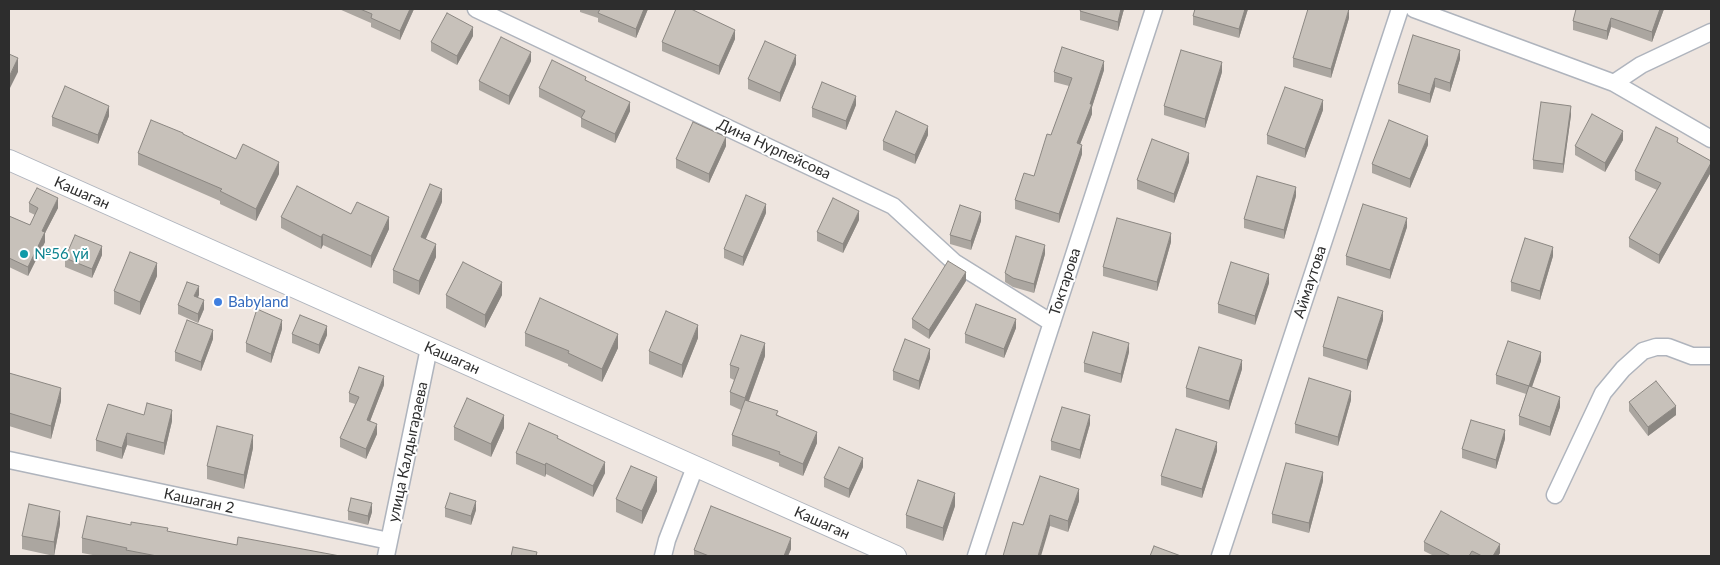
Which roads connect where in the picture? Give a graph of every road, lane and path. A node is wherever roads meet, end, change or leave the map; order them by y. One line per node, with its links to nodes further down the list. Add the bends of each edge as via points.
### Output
1 (476, 9): 9 (street, Дина Нурпейсова, via 893,206 954,262)
2 (1154, 9): 9 (street, Токтарова)
3 (1400, 9): 19 (street, Аймаутова)
4 (1414, 9): 6 (street)
5 (1711, 32): 6 (street, via 1641,65)
6 (1614, 83): 7 (street)
7 (1711, 138)
8 (9, 160): 10 (street, Кашаган)
9 (1052, 323): 18 (street, Токтарова)
10 (430, 348): 13 (street, Кашаган); 15 (street, улица Калдыгараева)
11 (1711, 356): 14 (street, via 1692,356 1668,347 1656,347 1623,369 1603,393)
12 (9, 460): 15 (street, Кашаган 2)
13 (695, 467): 16 (street); 17 (street, Кашаган)
14 (1555, 495)
15 (388, 549)
16 (663, 556)
17 (896, 556)
18 (976, 556)
19 (1220, 556)

